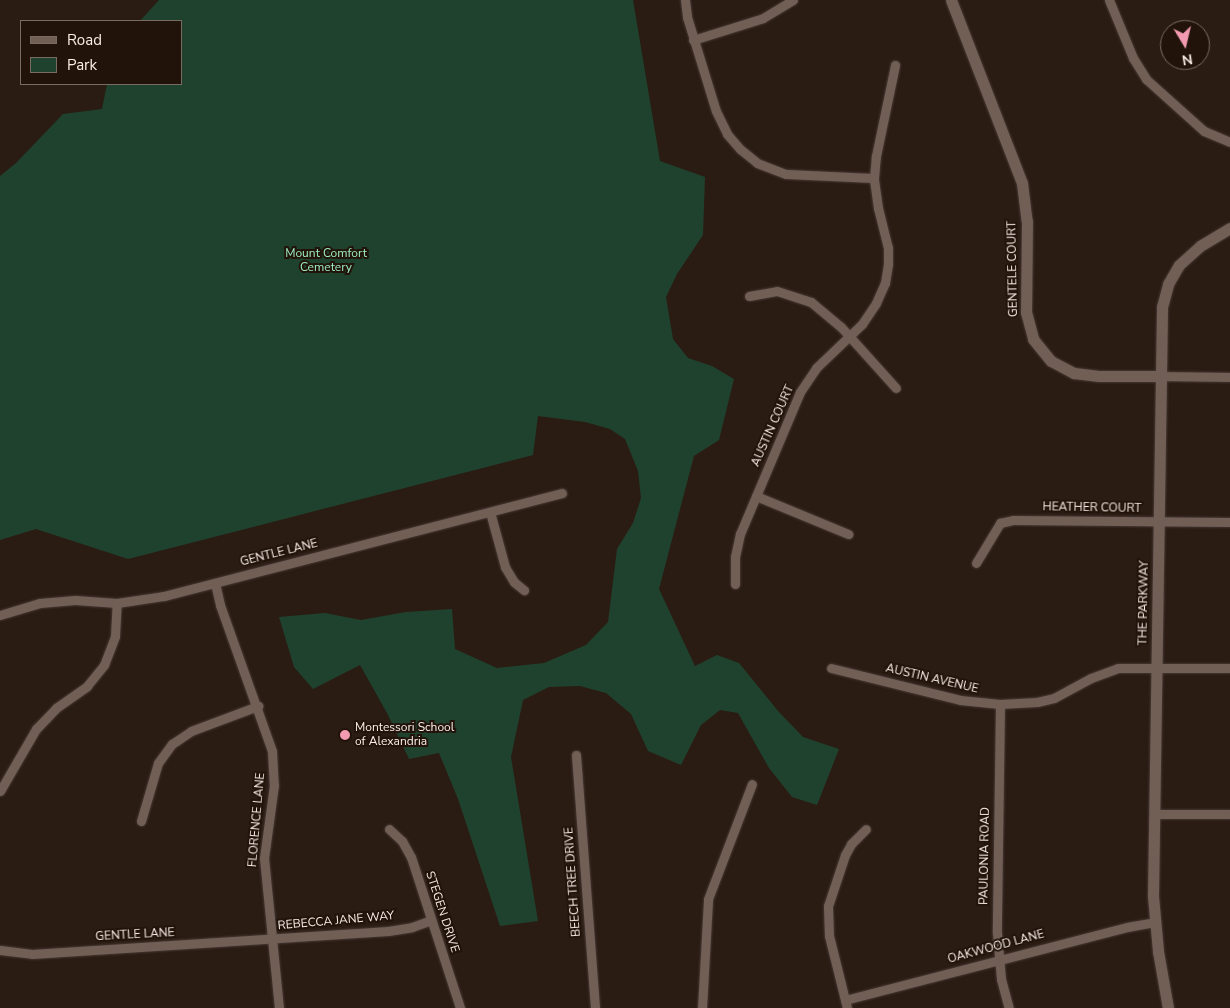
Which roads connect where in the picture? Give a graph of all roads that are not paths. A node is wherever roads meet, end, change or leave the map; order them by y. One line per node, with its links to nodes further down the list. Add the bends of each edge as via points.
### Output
1 (686, 0): 5 (street)
2 (793, 0): 5 (street, via 763,18)
3 (951, 0): 12 (street, GENTELE COURT, via 1022,183 1027,221 1026,312 1033,339 1051,361 1074,373)
4 (1109, 0): 7 (street, via 1133,58 1146,79 1204,131)
5 (693, 40): 8 (street, via 720,123 748,157 786,174)
6 (895, 65): 8 (street, AUSTIN COURT)
7 (1230, 142)
8 (874, 178): 11 (street, AUSTIN COURT, via 888,248 886,277 876,303)
9 (1230, 228): 12 (street, THE PARKWAY, via 1192,253 1168,284 1162,307)
10 (749, 296): 11 (street, via 777,291 801,297 820,308)
11 (849, 336): 14 (street); 16 (street, AUSTIN COURT, via 816,368 800,392)
12 (1161, 376): 13 (street, GENTELE COURT); 18 (street, THE PARKWAY)
13 (1230, 377)
14 (896, 388)
15 (562, 493): 17 (street, GENTLE LANE)
16 (756, 496): 20 (street); 23 (street, AUSTIN COURT, via 737,546)
17 (490, 512): 22 (street, GENTLE LANE); 24 (street, via 505,567 514,582)
18 (1159, 521): 19 (street, HEATHER COURT); 21 (street, HEATHER COURT, via 1013,520 1000,523); 27 (street, THE PARKWAY)
19 (1230, 522)
20 (848, 534)
21 (976, 563)
22 (215, 583): 25 (street, GENTLE LANE); 31 (street, FLORENCE LANE, via 220,605)
23 (735, 584)
24 (524, 590)
25 (117, 603): 26 (street, GENTLE LANE, via 62,601 19,608); 34 (street, via 115,636 104,664 87,686 56,708 36,729)
26 (0, 615)
27 (1156, 667): 29 (street, AUSTIN AVENUE); 30 (street, AUSTIN AVENUE, via 1118,668 1090,678 1054,698); 35 (street, THE PARKWAY)
28 (831, 668): 30 (street, AUSTIN AVENUE, via 960,700)
29 (1230, 668)
30 (1000, 704): 44 (street, PAULONIA ROAD)
31 (258, 706): 37 (street, via 191,731 172,744 158,763); 42 (street, FLORENCE LANE, via 270,740 274,765 264,858)
32 (576, 754): 48 (street, BEECH TREE DRIVE)
33 (752, 784): 49 (street, via 708,899)
34 (0, 791)
35 (1154, 814): 36 (street); 41 (street, THE PARKWAY)
36 (1230, 814)
37 (141, 821)
38 (866, 829): 45 (street, via 845,855 828,906 829,936)
39 (389, 830): 40 (street, STEGEN DRIVE, via 409,852)
40 (432, 920): 42 (street, REBECCA JANE WAY, via 388,931); 47 (street, STEGEN DRIVE)
41 (1155, 922): 44 (street, OAKWOOD LANE, via 1127,926); 51 (street, THE PARKWAY)
42 (272, 939): 43 (street, GENTLE LANE, via 32,954); 46 (street, FLORENCE LANE)
43 (0, 950)
44 (999, 959): 45 (street, OAKWOOD LANE); 50 (street, PAULONIA ROAD)
45 (846, 1004)
46 (279, 1008)
47 (460, 1008)
48 (596, 1008)
49 (702, 1008)
50 (1008, 1008)
51 (1168, 1008)

